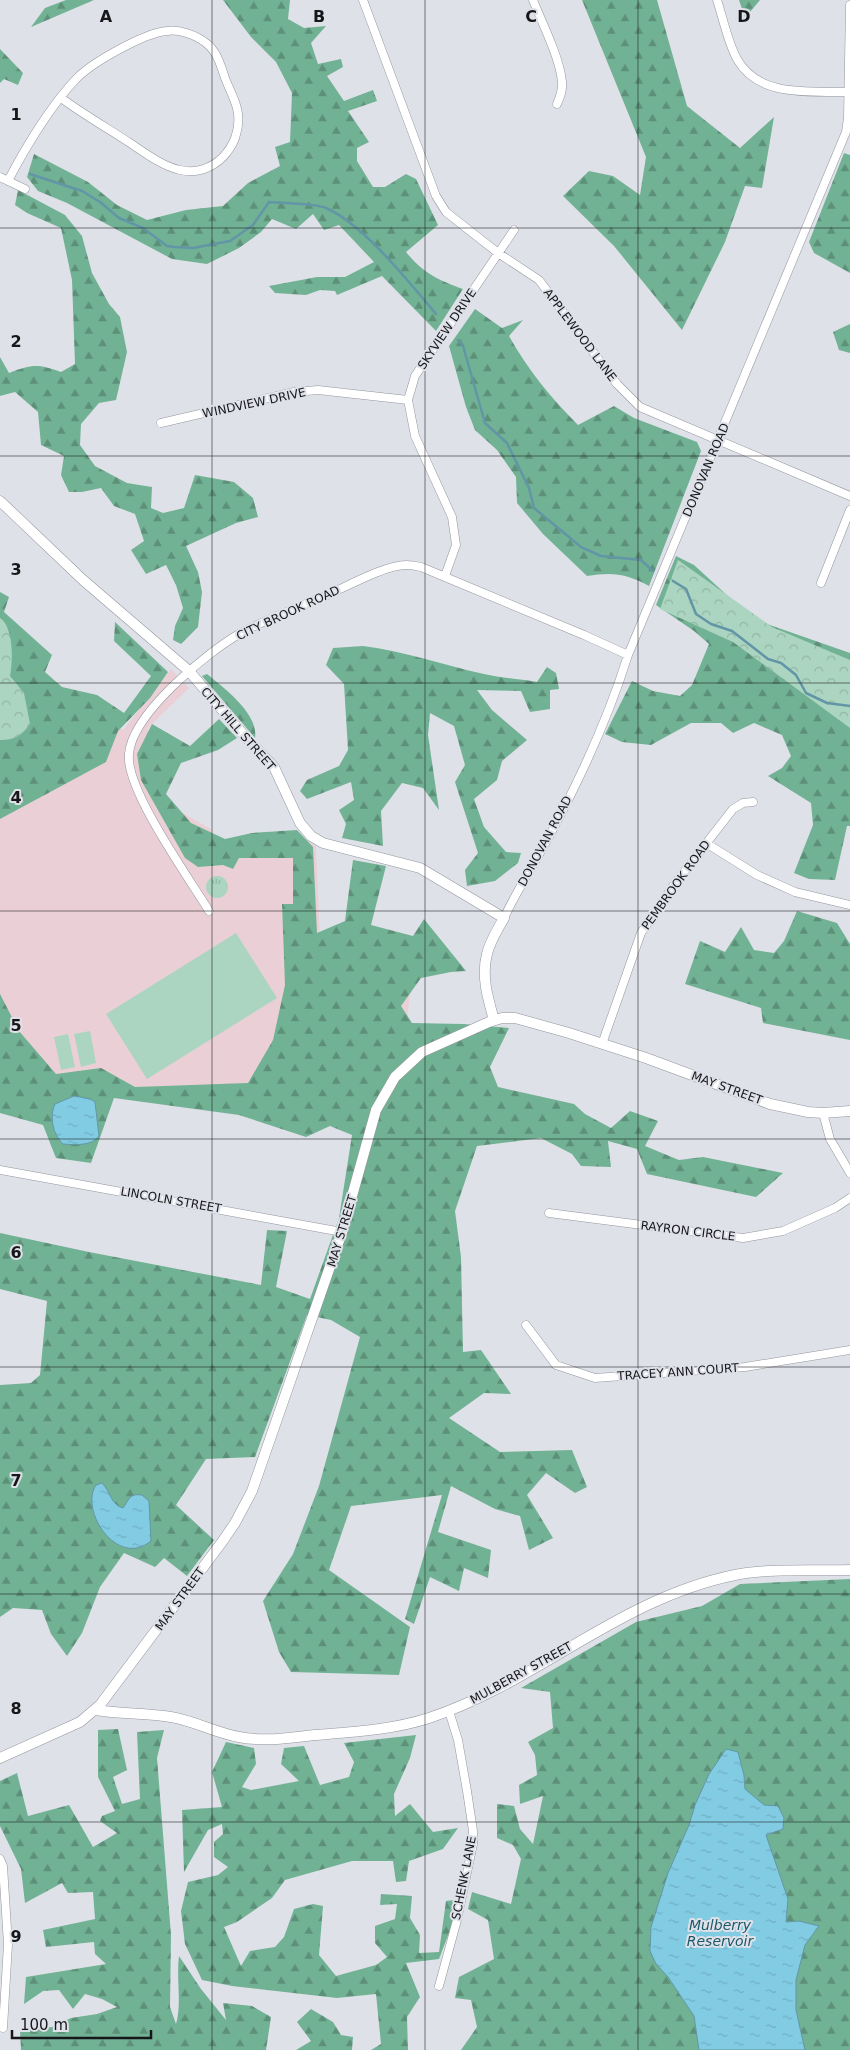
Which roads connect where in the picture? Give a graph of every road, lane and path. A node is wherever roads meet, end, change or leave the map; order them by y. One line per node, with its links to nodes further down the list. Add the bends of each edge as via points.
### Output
1 (363, 0): 12 (street, APPLEWOOD LANE, via 436,196 446,212)
2 (533, 0): 7 (street, via 560,70 562,88)
3 (717, 0): 5 (street, via 736,58 748,75 765,85 792,91)
4 (850, 5): 5 (street, DONOVAN ROAD)
5 (848, 92): 15 (street, DONOVAN ROAD, via 846,132)
6 (61, 98): 6 (street, via 155,159 180,170 200,170 215,164 230,150 237,133 238,113 217,56 206,43 186,33 166,31 116,52 90,67); 9 (street)
7 (557, 104)
8 (0, 177): 9 (street)
9 (8, 181): 10 (street)
10 (25, 189)
11 (514, 230): 12 (street, SKYVIEW DRIVE)
12 (498, 253): 13 (street, SKYVIEW DRIVE, via 415,376); 15 (street, APPLEWOOD LANE, via 539,280 617,384 640,407)
13 (408, 400): 14 (street, WINDVIEW DRIVE, via 318,390 294,392); 19 (street, SKYVIEW DRIVE, via 415,436 452,517 456,545)
14 (161, 424)
15 (718, 440): 16 (street, APPLEWOOD LANE); 21 (street, DONOVAN ROAD)
16 (850, 496)
17 (0, 501): 22 (street, CITY HILL STREET, via 83,580)
18 (850, 510): 20 (street)
19 (445, 576): 21 (street, CITY BROOK ROAD); 22 (street, CITY BROOK ROAD, via 422,567 405,565 378,572 238,634)
20 (821, 583)
21 (628, 655): 27 (street, DONOVAN ROAD, via 602,726 552,831)
22 (188, 671): 26 (street, CITY BROOK ROAD, via 139,724 129,753 129,768 140,797); 27 (street, CITY HILL STREET, via 274,767 300,823 311,836 322,843 420,868)
23 (753, 802): 24 (street, PEMBROOK ROAD, via 733,809)
24 (706, 843): 25 (street, via 757,875 795,892); 29 (street, PEMBROOK ROAD, via 641,934)
25 (850, 905)
26 (209, 911)
27 (504, 918): 28 (street, via 485,964 487,993)
28 (494, 1020): 29 (street, MAY STREET, via 515,1018); 36 (street, MAY STREET, via 422,1052 395,1077 373,1119)
29 (602, 1044): 31 (street, MAY STREET, via 757,1100)
30 (850, 1111): 31 (street, MAY STREET)
31 (823, 1113): 33 (street, via 830,1139)
32 (0, 1170): 36 (street, LINCOLN STREET)
33 (850, 1173)
34 (850, 1198): 35 (street, RAYRON CIRCLE, via 783,1231 743,1238)
35 (549, 1213)
36 (342, 1232): 40 (street, MAY STREET, via 243,1509 222,1542)
37 (526, 1325): 38 (street, TRACEY ANN COURT, via 556,1365 596,1378 745,1367)
38 (850, 1350)
39 (850, 1570): 41 (street, MULBERRY STREET, via 736,1574 684,1591 613,1621 490,1693)
40 (96, 1710): 41 (street, MULBERRY STREET, via 154,1714 255,1739 386,1728); 42 (street, MAY STREET, via 80,1722)
41 (449, 1711): 44 (street, SCHENK LANE, via 458,1740 473,1844)
42 (0, 1758)
43 (0, 1859): 45 (street, via 8,1944)
44 (439, 1986)
45 (3, 2028)

